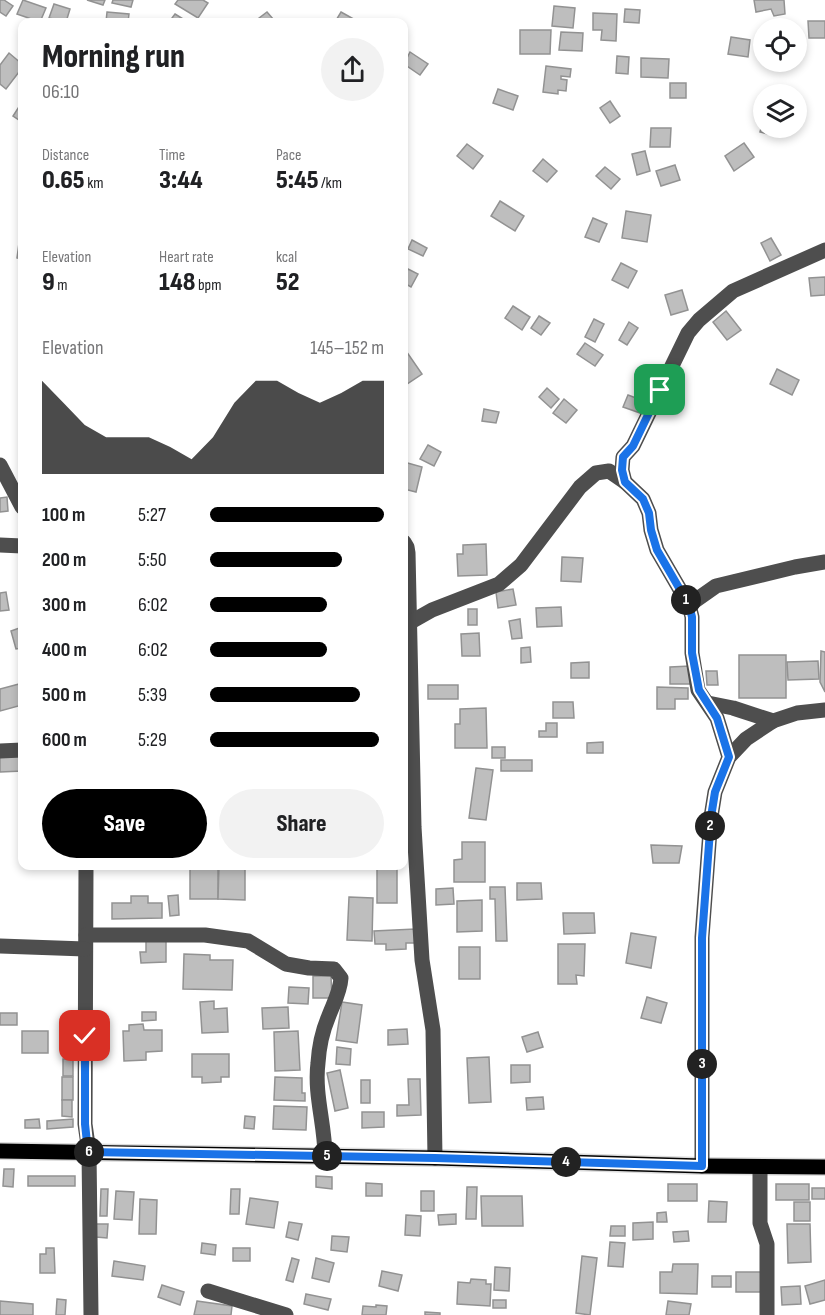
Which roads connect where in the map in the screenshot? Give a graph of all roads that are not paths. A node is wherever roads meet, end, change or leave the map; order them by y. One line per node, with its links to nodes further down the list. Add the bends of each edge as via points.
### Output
1 (825, 250): 3 (street, via 733,291 699,320 688,333 633,446 623,457)
2 (0, 465): 4 (street)
3 (625, 482): 9 (street, via 643,499 657,550); 10 (street, via 609,471 596,473 580,487 521,565 499,584)
4 (18, 499)
5 (0, 545): 6 (street)
6 (18, 546)
7 (408, 553): 10 (street)
8 (825, 562): 9 (street, via 717,586)
9 (689, 605): 11 (street, via 696,677)
10 (409, 623): 12 (street)
11 (708, 702): 14 (street); 17 (street)
12 (408, 710): 24 (street, via 421,938 433,1030)
13 (825, 710): 14 (street, via 797,713)
14 (773, 722): 17 (street, via 746,739)
15 (18, 750): 16 (street)
16 (0, 751)
17 (729, 757): 25 (street, via 715,792 711,817 702,938)
18 (86, 870): 19 (street)
19 (86, 942): 20 (street); 22 (street); 23 (street, via 205,935 248,941 285,964 334,969 341,978 340,989 321,1037 317,1066)
20 (0, 946)
21 (0, 1151): 22 (main road)
22 (88, 1152): 23 (main road); 29 (street)
23 (326, 1156): 24 (main road)
24 (435, 1158): 25 (main road)
25 (702, 1166): 26 (main road)
26 (760, 1167): 27 (main road); 31 (street)
27 (825, 1167)
28 (208, 1291): 30 (street)
29 (91, 1315)
30 (286, 1315)
31 (767, 1315)

